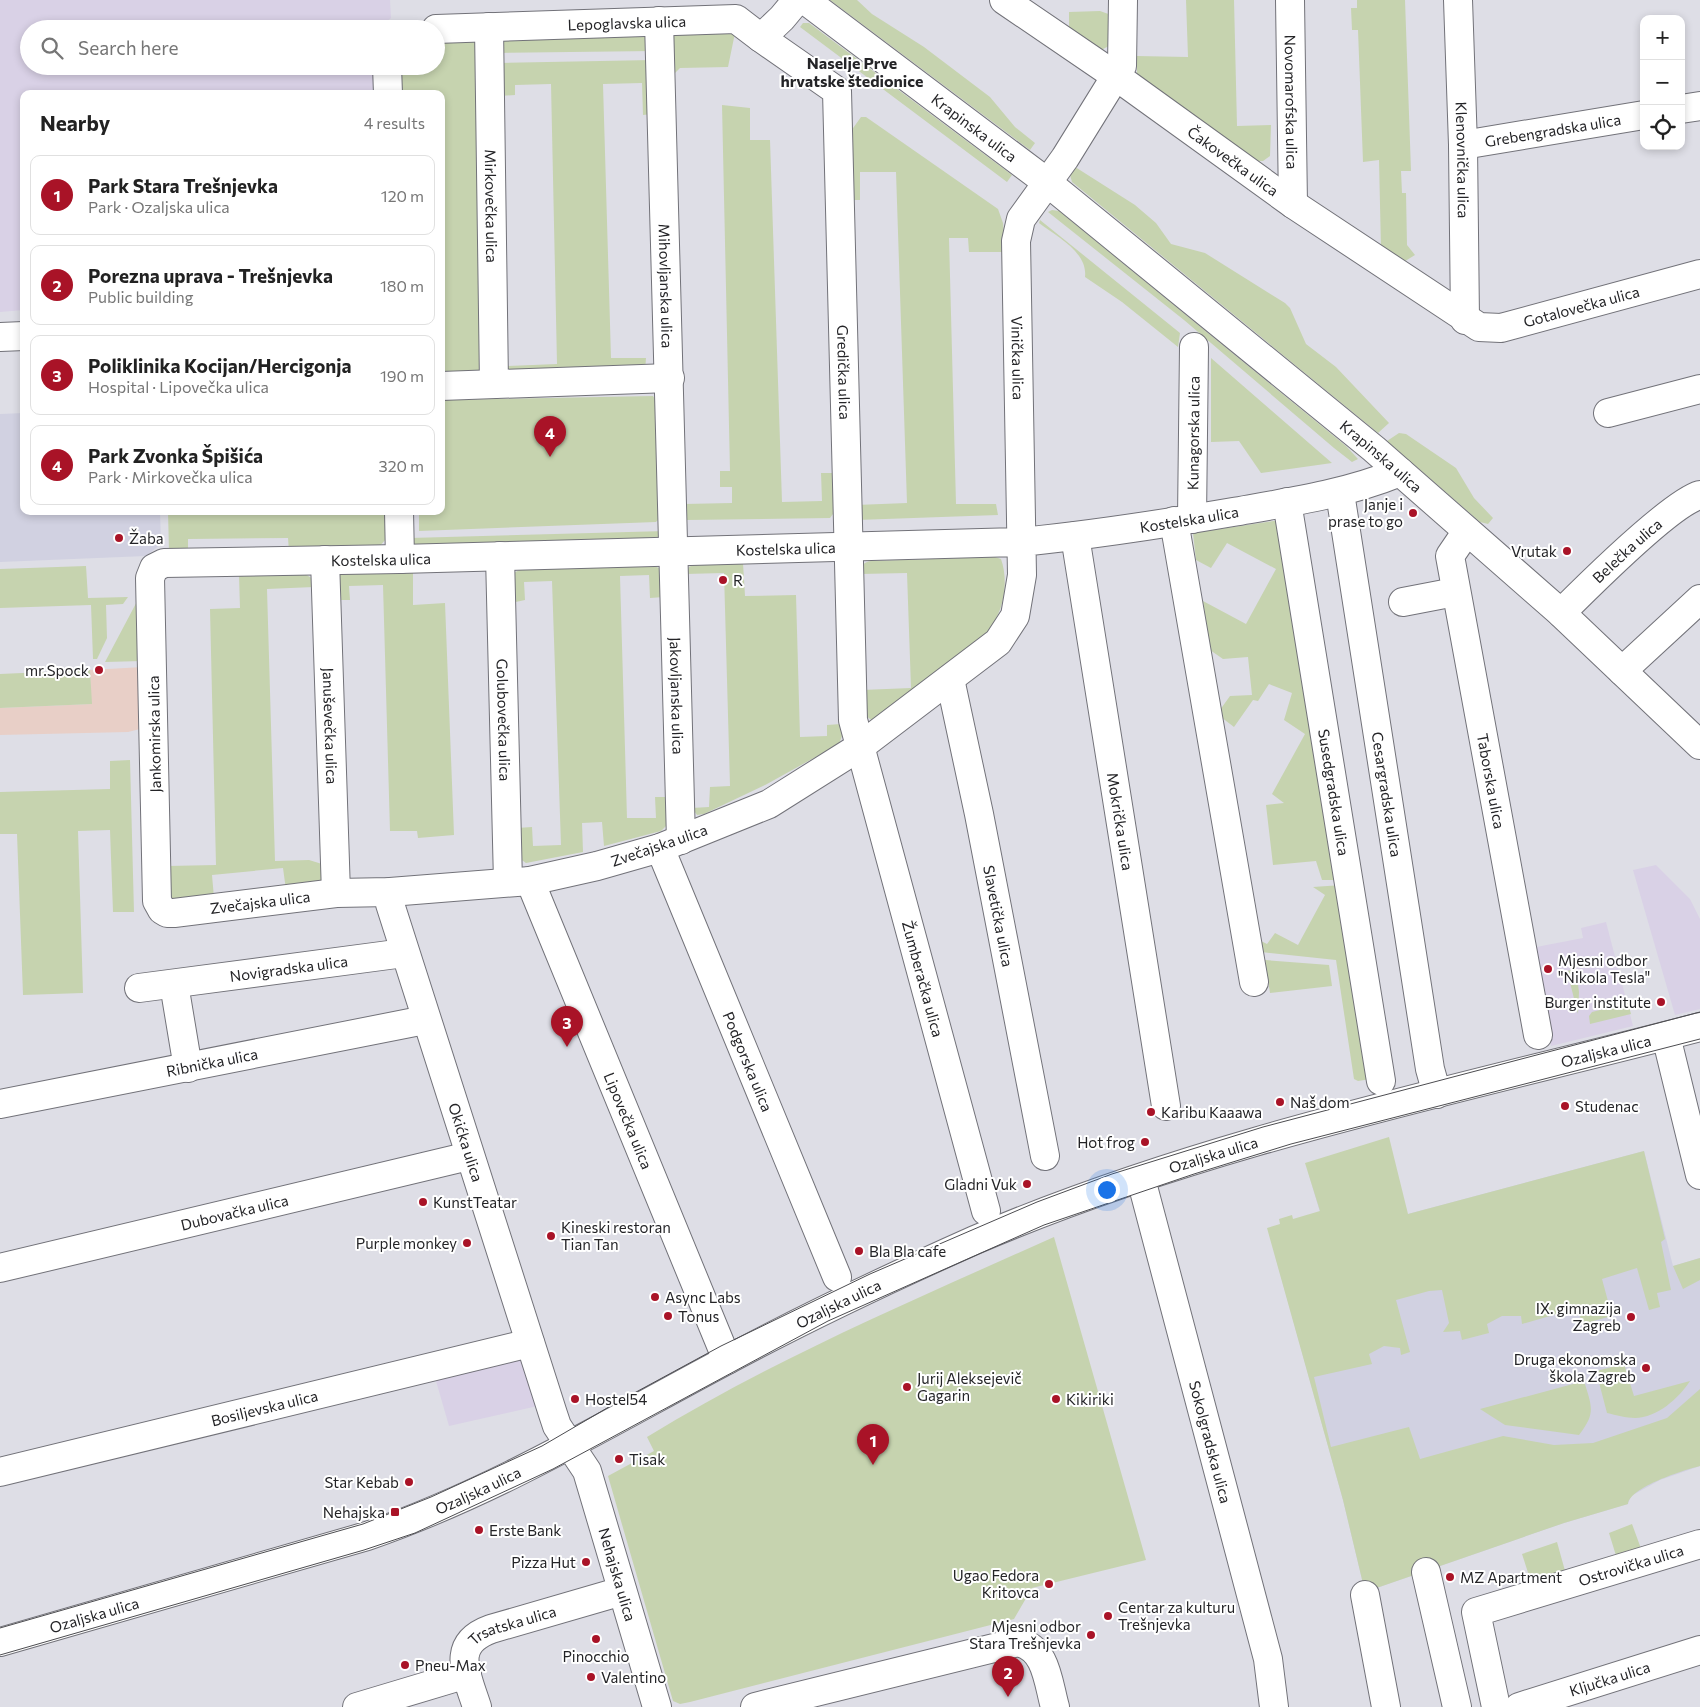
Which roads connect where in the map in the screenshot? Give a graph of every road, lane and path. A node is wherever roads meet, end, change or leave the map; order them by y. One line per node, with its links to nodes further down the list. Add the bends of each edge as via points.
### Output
1 (797, 0): 10 (street)
2 (805, 0): 18 (street, Krapinska ulica)
3 (1004, 0): 12 (street, Čakovečka ulica)
4 (1124, 0): 12 (street, via 1124,49)
5 (1290, 0): 19 (street, Novomarofska ulica)
6 (1458, 0): 17 (street, Klenovnička ulica)
7 (660, 20): 8 (street, Lepoglavska ulica); 10 (street, Lepoglavska ulica, via 736,19); 25 (street, Mihovljanska ulica)
8 (489, 27): 9 (street, Lepoglavska ulica); 26 (street, Mirkovečka ulica)
9 (445, 29)
10 (761, 38): 39 (street, Gredička ulica, via 837,91)
11 (387, 75): 13 (street)
12 (1117, 77): 18 (street); 19 (street, Čakovečka ulica)
13 (388, 90)
14 (1700, 106): 15 (street)
15 (1685, 108)
16 (1640, 116): 17 (street, Grebengradska ulica)
17 (1463, 145): 21 (street, Klenovnička ulica)
18 (1048, 183): 30 (street, Krapinska ulica); 38 (street, Vinička ulica, via 1021,219 1016,241)
19 (1293, 204): 21 (street, Čakovečka ulica)
20 (1700, 274): 21 (street, Gotalovečka ulica, via 1502,328 1479,327)
21 (1465, 320)
22 (20, 336): 23 (street)
23 (0, 337)
24 (1194, 348): 35 (street, Kunagorska ulica)
25 (670, 378): 26 (street); 40 (street, Mihovljanska ulica)
26 (494, 384): 27 (street)
27 (445, 386)
28 (1700, 389): 29 (street)
29 (1608, 413)
30 (1400, 472): 31 (street, Kostelska ulica); 36 (street, Krapinska ulica)
31 (1340, 493): 33 (street, Kostelska ulica); 68 (street, Cesargradska ulica, via 1430,1069)
32 (1700, 495): 48 (street, Belečka ulica, via 1659,522)
33 (1287, 502): 35 (street, Kostelska ulica); 67 (street, Susedgradska ulica)
34 (399, 515): 42 (street)
35 (1183, 520): 37 (street, Kostelska ulica); 59 (street)
36 (1467, 531): 45 (street, Taborska ulica, via 1450,556); 48 (street, Krapinska ulica)
37 (1075, 536): 38 (street, Kostelska ulica); 70 (street, Mokrička ulica)
38 (1022, 542): 39 (street, Kostelska ulica); 50 (street, Zvečajska ulica, via 1022,575 1016,616 998,642)
39 (850, 547): 40 (street, Kostelska ulica); 52 (street, Gredička ulica, via 853,720)
40 (674, 552): 41 (street, Kostelska ulica); 53 (street, Jakovljanska ulica)
41 (500, 556): 42 (street, Kostelska ulica); 54 (street, Golubovečka ulica)
42 (400, 559): 43 (street, Kostelska ulica)
43 (325, 560): 44 (street, Kostelska ulica); 56 (street, Januševečka ulica)
44 (164, 563): 57 (street, Jankomirska ulica, via 154,568 150,578 157,901)
45 (1455, 592): 47 (street); 64 (street, Taborska ulica)
46 (1700, 599): 49 (street)
47 (1403, 602)
48 (1561, 613): 49 (street, Krapinska ulica)
49 (1622, 671): 51 (street, Krapinska ulica)
50 (950, 679): 52 (street, Zvečajska ulica); 72 (street, Slavetička ulica)
51 (1700, 745)
52 (861, 746): 53 (street, Zvečajska ulica, via 769,804); 75 (street, Žumberačka ulica)
53 (670, 844): 54 (street, Zvečajska ulica, via 597,866); 77 (street, Podgorska ulica)
54 (519, 881): 55 (street, Zvečajska ulica); 79 (street, Lipovečka ulica)
55 (390, 892): 56 (street, Zvečajska ulica); 58 (street, Okićka ulica, via 390,904)
56 (336, 893): 57 (street, Zvečajska ulica, via 174,913)
57 (162, 910)
58 (404, 953): 60 (street, Novigradska ulica); 62 (street, Okićka ulica)
59 (1254, 982)
60 (174, 984): 61 (street, Novigradska ulica); 66 (street)
61 (139, 988)
62 (425, 1020): 66 (street, Ribnička ulica); 71 (street, Okićka ulica)
63 (1700, 1027): 65 (street, Ozaljska ulica)
64 (1538, 1035)
65 (1666, 1036): 68 (street, Ozaljska ulica); 73 (street)
66 (188, 1068): 69 (street, Ribnička ulica)
67 (1381, 1081)
68 (1437, 1094): 74 (street, Ozaljska ulica, via 1265,1139)
69 (0, 1104)
70 (1166, 1106)
71 (469, 1156): 76 (street, Dubovačka ulica); 78 (street, Okićka ulica)
72 (1045, 1156)
73 (1700, 1174)
74 (1141, 1179): 79 (street, Ozaljska ulica, via 977,1240 818,1313); 94 (street, Sokolgradska ulica, via 1268,1659)
75 (986, 1211)
76 (0, 1268)
77 (837, 1277)
78 (530, 1343): 80 (street, Okićka ulica, via 557,1426); 81 (street, Bosiljevska ulica)
79 (728, 1360): 80 (street, Ozaljska ulica)
80 (570, 1446): 84 (street, Nehajska ulica, via 587,1471); 86 (street, Ozaljska ulica, via 464,1498 367,1536)
81 (0, 1472)
82 (1700, 1544): 97 (street, Ostrovička ulica, via 1476,1612)
83 (1426, 1572): 96 (street)
84 (622, 1591): 88 (street, Trsatska ulica, via 480,1632 467,1644 464,1656); 91 (street, Nehajska ulica)
85 (1365, 1594): 95 (street)
86 (0, 1642)
87 (1700, 1650): 98 (street, Ključka ulica)
88 (467, 1674): 89 (street); 90 (street, Trsatska ulica)
89 (357, 1707)
90 (477, 1707)
91 (657, 1707)
92 (755, 1707): 93 (street, via 1018,1642 1031,1646 1041,1657)
93 (1055, 1707)
94 (1274, 1707)
95 (1386, 1707)
96 (1457, 1707)
97 (1496, 1707)
98 (1519, 1707)

